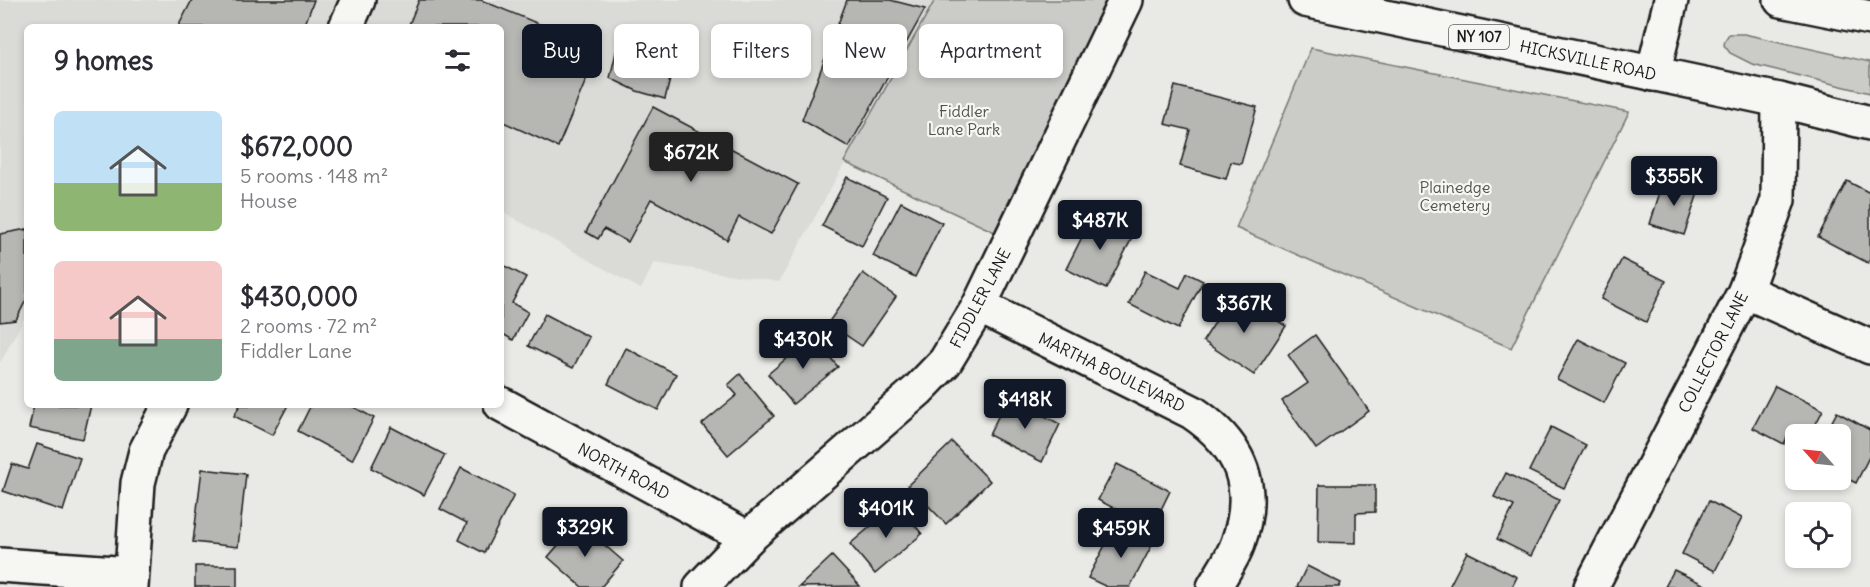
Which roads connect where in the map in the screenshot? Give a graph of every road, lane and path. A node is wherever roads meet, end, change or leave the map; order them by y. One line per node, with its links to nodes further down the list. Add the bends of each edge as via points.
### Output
1 (358, 0): 7 (street)
2 (1126, 0): 12 (street, FIDDLER LANE)
3 (1305, 0): 8 (street, HICKSVILLE ROAD / NY 107)
4 (1671, 0): 8 (street)
5 (1781, 0): 6 (street)
6 (1870, 18)
7 (347, 24)
8 (1653, 74): 9 (street, HICKSVILLE ROAD / NY 107)
9 (1779, 100): 10 (street, HICKSVILLE ROAD / NY 107); 11 (street, COLLECTOR LANE, via 1778,200)
10 (1870, 123)
11 (1745, 291): 13 (street); 21 (street, COLLECTOR LANE)
12 (979, 306): 16 (street, FIDDLER LANE, via 945,362 918,390); 20 (street, MARTHA BOULEVARD, via 1192,412 1230,445 1240,464 1248,502 1238,544)
13 (1870, 347)
14 (504, 407): 16 (street, NORTH ROAD)
15 (168, 408): 18 (street, via 147,451 138,483)
16 (748, 538): 19 (street, FIDDLER LANE)
17 (0, 566): 18 (street)
18 (131, 581)
19 (701, 587)
20 (1214, 587)
21 (1590, 587)

